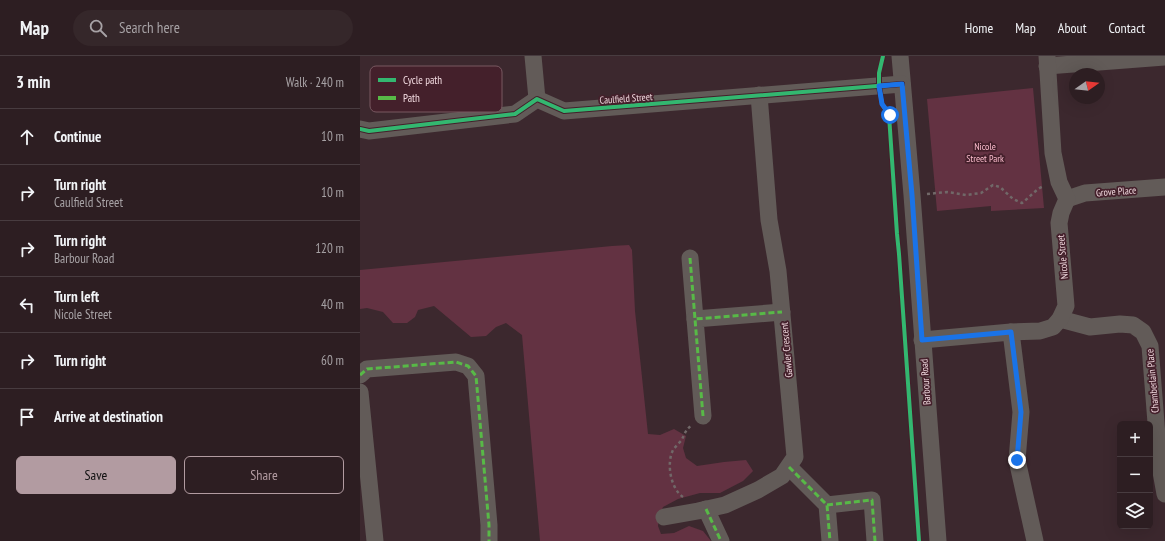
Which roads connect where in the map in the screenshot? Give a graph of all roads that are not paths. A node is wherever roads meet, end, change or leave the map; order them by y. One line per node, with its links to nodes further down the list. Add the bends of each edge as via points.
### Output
1 (533, 56): 7 (street)
2 (900, 56): 5 (street, Barbour Road)
3 (1165, 57): 4 (street)
4 (1047, 61): 10 (street, via 1053,153 1059,182)
5 (902, 84): 6 (street, Caulfield Street); 16 (street, Barbour Road)
6 (759, 95): 7 (street, Caulfield Street, via 564,110); 12 (street, Gawler Crescent, via 769,220)
7 (536, 99): 8 (street, via 515,114 369,131)
8 (360, 129)
9 (1165, 187): 10 (street, Grove Place, via 1085,193)
10 (1067, 199): 14 (street, Nicole Street, via 1059,223 1066,306)
11 (690, 258): 13 (street)
12 (782, 312): 13 (street); 20 (street, Gawler Crescent, via 795,458)
13 (695, 319): 19 (street)
14 (1060, 319): 15 (street, via 1053,327 1040,331); 21 (street, Chamberlain Place, via 1090,327 1133,325 1143,332 1150,346 1158,461)
15 (1011, 332): 16 (street); 31 (street, via 1021,412 1017,460)
16 (922, 340): 30 (street, Barbour Road)
17 (360, 375): 26 (street, via 367,369 456,362 468,366 476,376)
18 (360, 392): 25 (street)
19 (703, 416)
20 (789, 466): 22 (street); 23 (street, Gawler Crescent, via 782,476 758,490 725,505)
21 (1165, 494)
22 (827, 505): 28 (street); 29 (street, via 872,500)
23 (699, 511): 24 (street, Gawler Crescent); 27 (street)
24 (664, 517)
25 (375, 541)
26 (489, 541)
27 (721, 541)
28 (830, 541)
29 (875, 541)
30 (938, 541)
31 (1035, 541)

